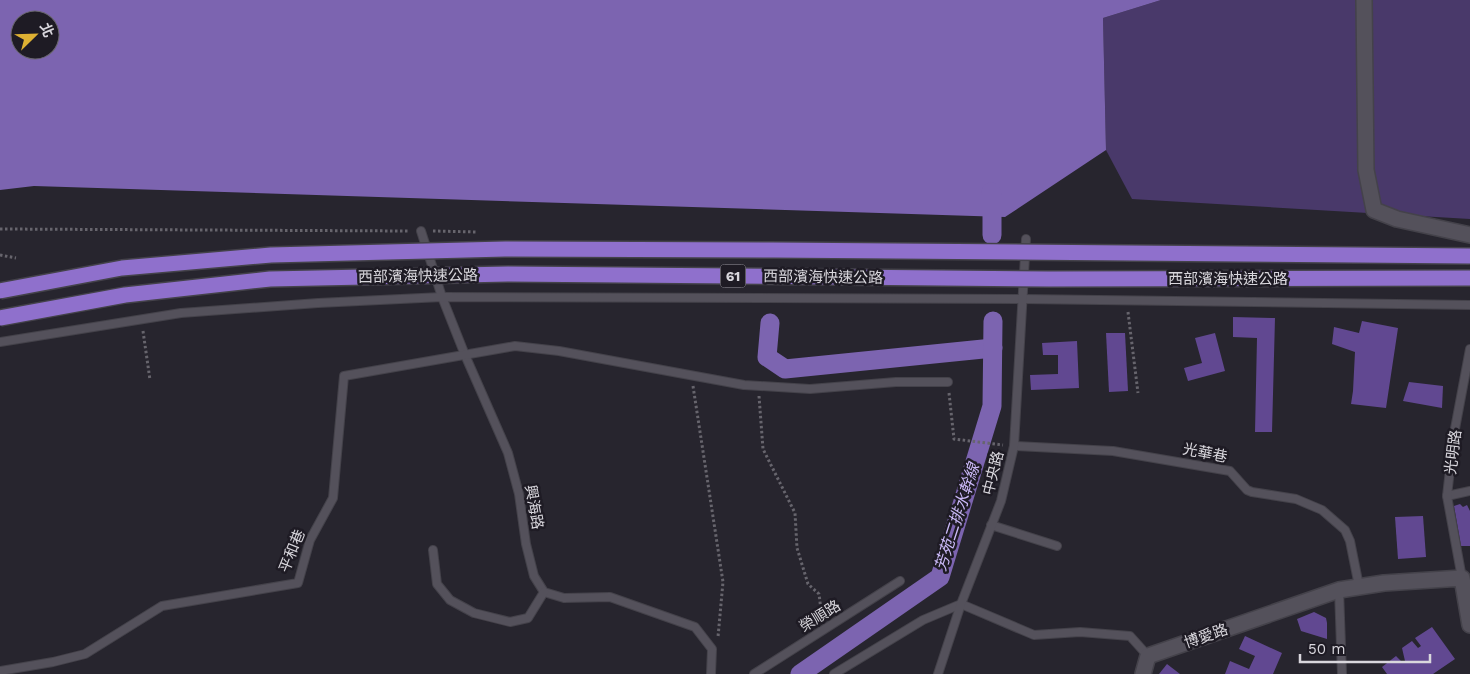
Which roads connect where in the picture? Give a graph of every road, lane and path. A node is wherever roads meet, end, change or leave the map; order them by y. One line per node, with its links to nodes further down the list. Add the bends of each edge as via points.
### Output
1 (1364, 0): 3 (street, via 1366,170 1374,210 1397,219)
2 (421, 231): 10 (lane, 興海路)
3 (1470, 236)
4 (1026, 239): 11 (lane, 中央路)
5 (0, 255): 7 (path)
6 (1470, 256): 9 (highway, 西部濱海快速公路 / 61, bridge, via 506,249 330,253 122,268)
7 (16, 258)
8 (1470, 278): 14 (highway, 西部濱海快速公路 / 61, bridge, via 1039,279 508,274 270,279 125,295)
9 (0, 290)
10 (442, 297): 11 (lane); 15 (lane, via 181,312); 18 (lane, 興海路)
11 (1022, 299): 12 (lane); 24 (lane, 中央路)
12 (1127, 300): 13 (lane); 23 (path)
13 (1470, 305)
14 (0, 318)
15 (142, 319): 16 (lane); 20 (path)
16 (0, 342)
17 (1470, 349): 26 (lane, 光明路, via 1454,434)
18 (465, 355): 19 (lane, via 514,346 559,351); 34 (lane, 興海路, via 508,452 534,576); 40 (lane, 平和巷, via 344,376 333,498 310,540 298,583 162,606 85,654)
19 (691, 376): 22 (lane); 38 (path, via 723,582 719,636)
20 (150, 380)
21 (948, 382): 22 (lane, via 896,382 810,389); 24 (path, via 954,439)
22 (759, 386): 37 (path, via 763,449 795,513 797,548 808,584 819,594)
23 (1138, 393)
24 (1013, 446): 27 (lane, 中央路, via 1001,500); 32 (lane, 光華巷, via 1113,451 1230,471 1247,490 1296,499 1322,510 1345,530)
25 (1470, 491): 26 (lane, 光明路)
26 (1448, 496): 30 (lane, 光明路)
27 (991, 525): 28 (lane); 35 (lane, 中央路)
28 (1057, 546)
29 (432, 550): 34 (lane, via 437,584 450,600 474,613 510,622 528,618)
30 (1462, 578): 32 (street, 博愛路); 36 (street, 光明路)
31 (900, 581): 37 (lane, 榮順路)
32 (1359, 586): 33 (street, 博愛路)
33 (1339, 590): 39 (street, 博愛路); 46 (lane)
34 (544, 592): 38 (lane, via 564,598 610,597 696,627)
35 (961, 604): 39 (lane, via 1034,635 1080,632 1130,636); 43 (lane, via 922,620); 44 (lane, 中央路)
36 (1470, 625)
37 (824, 630): 42 (lane, 榮順路)
38 (712, 649): 41 (lane)
39 (1148, 656): 45 (street)
40 (0, 670)
41 (712, 674)
42 (754, 674)
43 (834, 674)
44 (938, 674)
45 (1143, 674)
46 (1342, 674)

